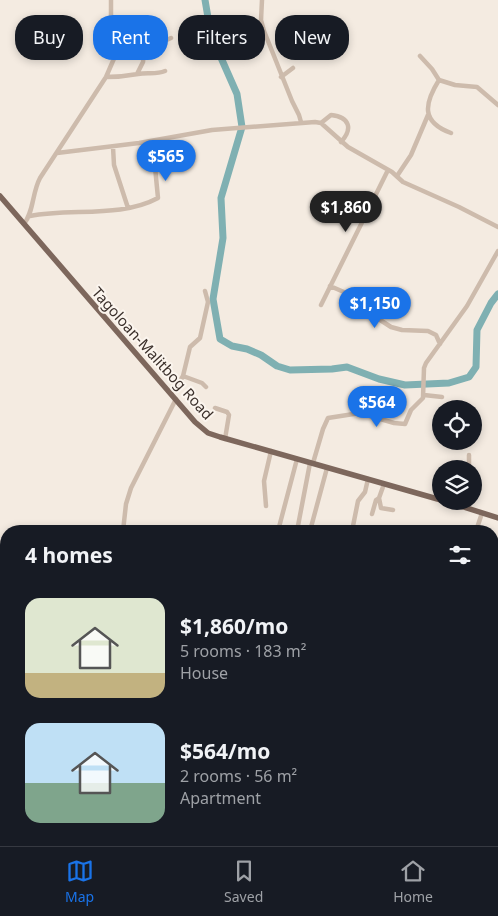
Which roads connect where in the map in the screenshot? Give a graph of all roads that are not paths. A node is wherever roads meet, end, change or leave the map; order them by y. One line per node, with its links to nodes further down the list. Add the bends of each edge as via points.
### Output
1 (111, 0): 8 (street, via 111,24 118,36 119,47)
2 (262, 0): 9 (street, via 261,20)
3 (171, 38): 7 (street, via 144,50)
4 (420, 56): 10 (street)
5 (293, 68): 9 (street)
6 (165, 71): 7 (street)
7 (137, 74): 8 (street)
8 (106, 77): 18 (street)
9 (281, 77): 13 (street)
10 (439, 80): 11 (street, via 478,87); 12 (street, via 429,101)
11 (498, 105)
12 (428, 115): 15 (street, via 434,125); 21 (street, via 414,149)
13 (301, 122): 14 (street); 17 (street, via 238,127)
14 (321, 123): 16 (street); 16 (street, via 331,115 344,120 349,132)
15 (451, 132)
16 (341, 142): 20 (street)
17 (113, 147): 18 (street); 25 (street, via 114,165)
18 (57, 153): 26 (street, via 36,187)
19 (155, 167): 25 (street, via 158,198)
20 (388, 170): 21 (street); 30 (street)
21 (397, 176): 28 (street, via 423,193 459,207)
22 (0, 196): 23 (main road, Tagoloan-Malitbog Road)
23 (6, 202): 24 (street); 27 (main road, Tagoloan-Malitbog Road)
24 (0, 207)
25 (128, 208): 26 (street)
26 (30, 216): 27 (street)
27 (24, 224): 36 (main road, Tagoloan-Malitbog Road)
28 (498, 228)
29 (498, 251): 33 (street, via 467,306)
30 (330, 286): 32 (street); 33 (street, via 360,299 386,325 402,330 428,331 436,335)
31 (205, 291): 34 (street, via 208,302 203,328 199,340 190,347)
32 (321, 305)
33 (440, 344): 37 (street, via 424,368)
34 (183, 376): 35 (street); 36 (street)
35 (206, 387)
36 (171, 392): 39 (main road, Tagoloan-Malitbog Road)
37 (424, 395): 38 (street); 46 (street, via 411,410 405,424 360,413 328,418)
38 (442, 397)
39 (176, 399): 41 (main road, Tagoloan-Malitbog Road, via 201,428); 58 (street, via 131,488)
40 (215, 408): 41 (street, via 229,415)
41 (225, 439): 42 (main road, Tagoloan-Malitbog Road)
42 (271, 452): 44 (main road, Tagoloan-Malitbog Road); 52 (street, via 264,481)
43 (469, 455): 45 (street)
44 (297, 459): 46 (main road, Tagoloan-Malitbog Road); 59 (street)
45 (469, 460)
46 (311, 463): 47 (main road, Tagoloan-Malitbog Road); 60 (street)
47 (327, 468): 48 (main road, Tagoloan-Malitbog Road); 61 (street)
48 (368, 479): 49 (main road, Tagoloan-Malitbog Road); 62 (street, via 365,492 358,501)
49 (384, 484): 50 (street); 51 (main road, Tagoloan-Malitbog Road)
50 (379, 498): 53 (street, via 381,508); 56 (street)
51 (432, 498)
52 (266, 506)
53 (393, 510)
54 (475, 510): 55 (main road, Tagoloan-Malitbog Road)
55 (482, 513): 57 (main road, Tagoloan-Malitbog Road); 63 (street)
56 (372, 514)
57 (498, 518)
58 (124, 525)
59 (280, 525)
60 (298, 525)
61 (312, 525)
62 (353, 525)
63 (478, 525)

